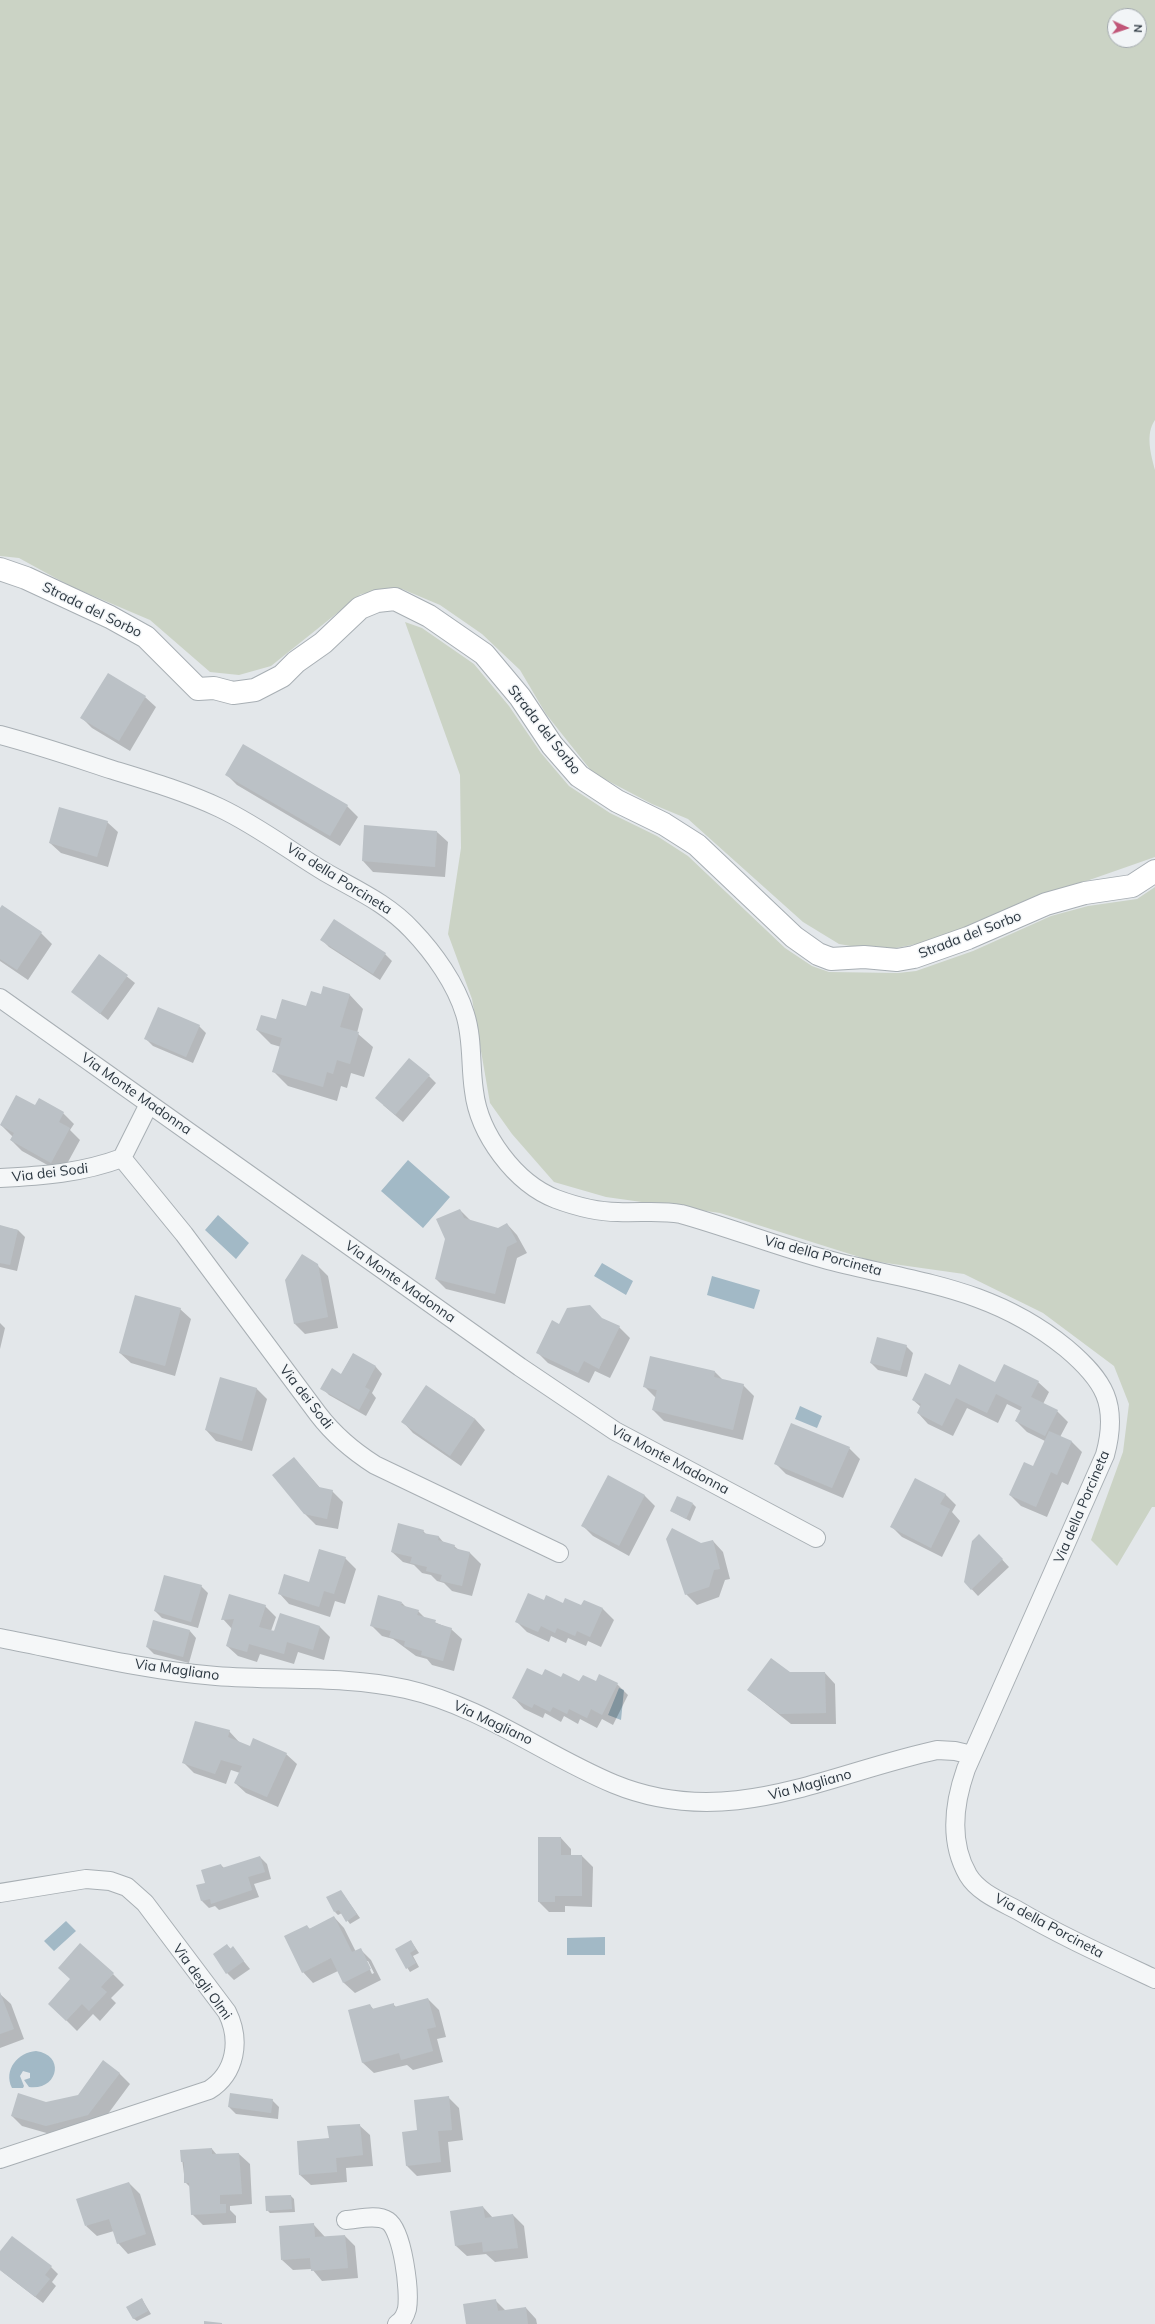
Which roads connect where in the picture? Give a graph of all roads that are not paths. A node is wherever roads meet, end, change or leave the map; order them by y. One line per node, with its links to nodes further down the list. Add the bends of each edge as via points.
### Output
1 (0, 569): 3 (street, Strada del Sorbo, via 26,578 110,617 146,637 198,689 214,688 233,693 255,690 282,676 296,662 323,643 360,608 377,601 395,599 429,616 484,654 520,697 552,745 579,776 617,802 664,824 697,845 794,937 818,954 831,959 864,957 897,960 928,953 1046,904 1085,893 1132,886)
2 (0, 735): 11 (street, Via della Porcineta, via 167,787 218,807 253,825 322,870 390,909 414,931 430,951 462,1004 470,1036 474,1092 486,1133 508,1162 549,1195 595,1210 682,1214 829,1260 960,1290 1031,1323 1087,1365 1100,1381 1110,1406 1111,1429 1105,1455)
3 (1155, 871)
4 (0, 998): 5 (street, Via Monte Madonna)
5 (149, 1104): 6 (street); 8 (street, Via Monte Madonna, via 520,1367 615,1431)
6 (122, 1158): 7 (street, Via dei Sodi, via 71,1173); 9 (street, Via dei Sodi, via 184,1234 318,1414 341,1440 375,1465)
7 (0, 1178)
8 (816, 1538)
9 (559, 1553)
10 (0, 1638): 11 (street, Via Magliano, via 194,1674 359,1682 407,1689 454,1704 489,1720 614,1784 648,1795 686,1802 758,1799 937,1750)
11 (972, 1755): 13 (street, Via della Porcineta, via 958,1792 955,1831 960,1856 973,1881 989,1894 1054,1931)
12 (0, 1893): 14 (street, Via degli Olmi, via 86,1879 110,1881 127,1887 145,1903 227,2012 234,2028 235,2042 232,2062 227,2073 209,2090)
13 (1155, 1979)
14 (0, 2159)
15 (346, 2220): 16 (street, via 383,2219 389,2222 398,2235 408,2301 404,2319)
16 (397, 2324)

